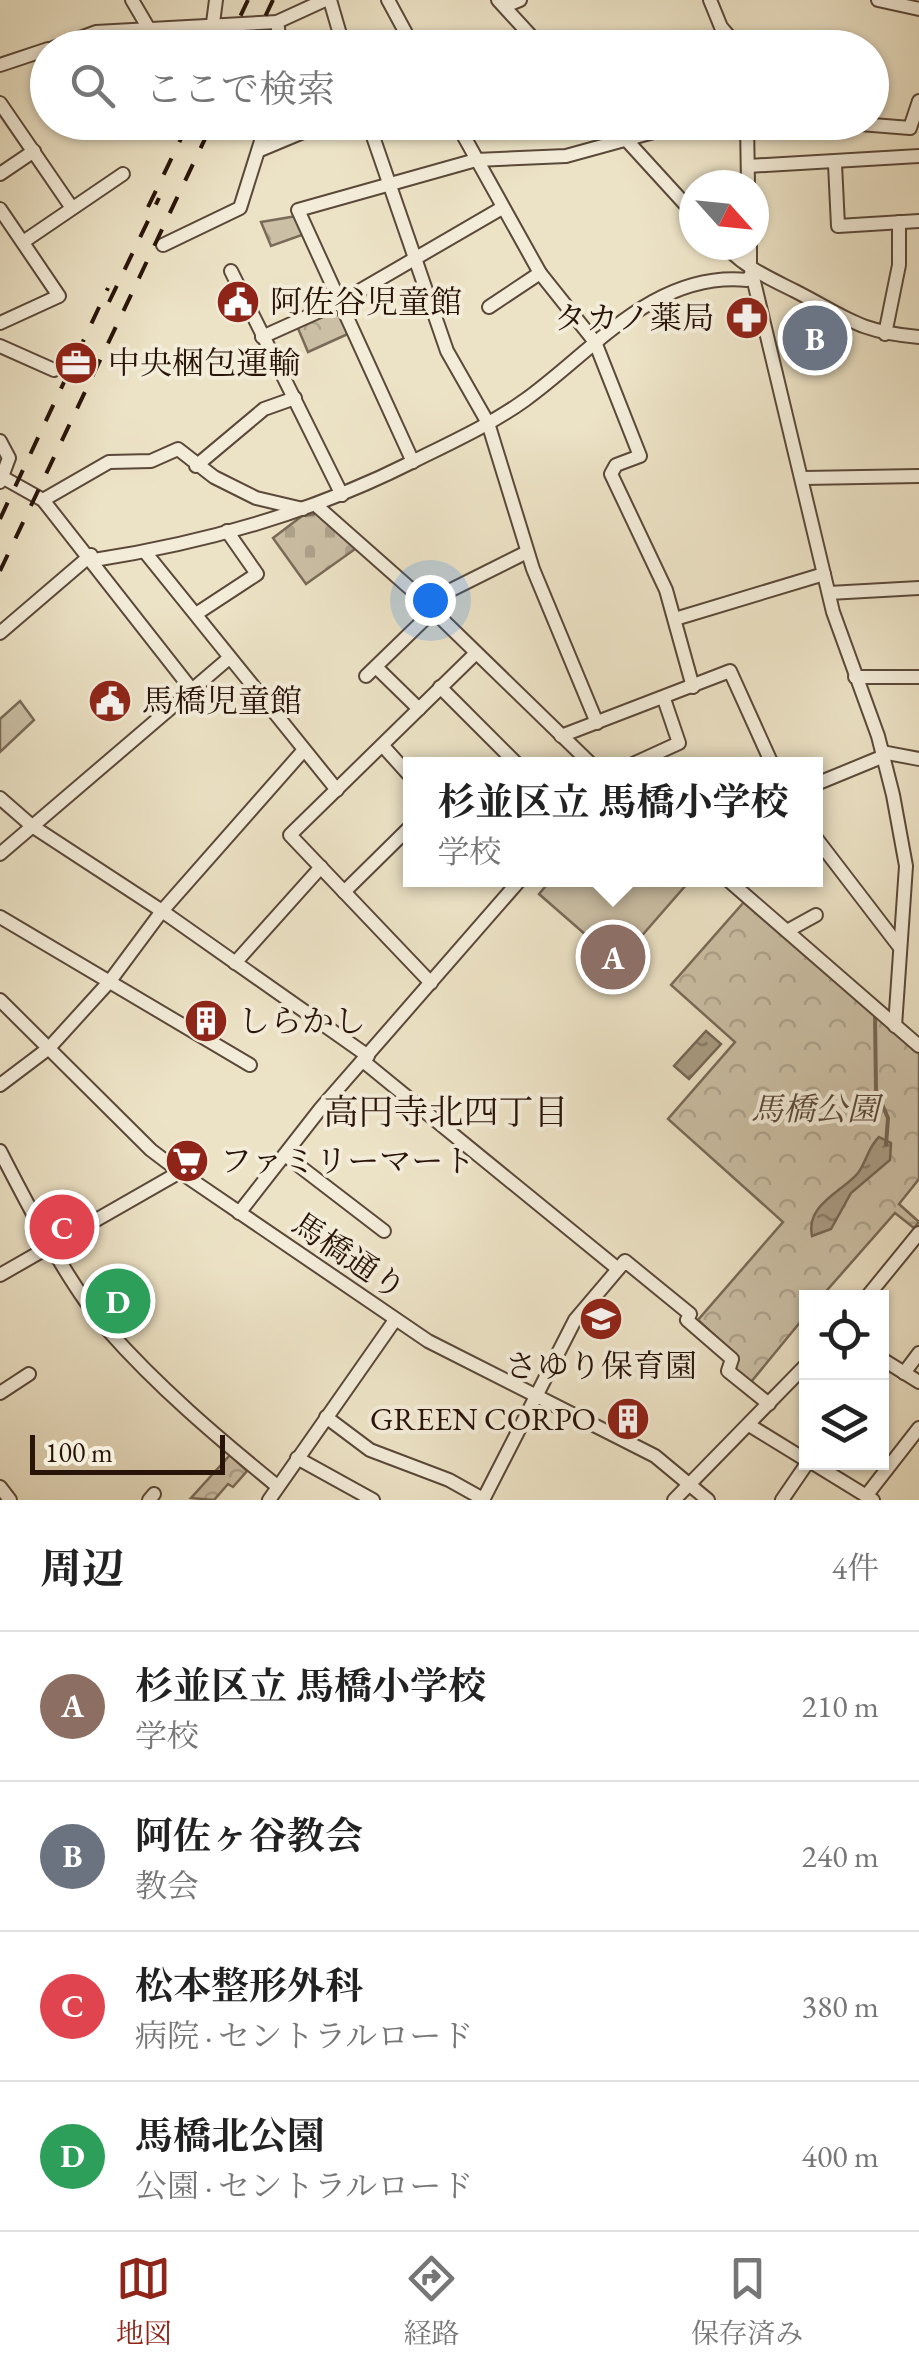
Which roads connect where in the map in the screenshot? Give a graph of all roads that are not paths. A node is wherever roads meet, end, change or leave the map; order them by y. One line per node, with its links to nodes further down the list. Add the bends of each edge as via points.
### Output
1 (132, 0): 12 (street)
2 (216, 0): 11 (street)
3 (328, 0): 10 (street); 15 (street)
4 (388, 0): 16 (street)
5 (520, 0): 8 (street)
6 (710, 0): 18 (street)
7 (878, 0): 9 (street)
8 (502, 3): 17 (street)
9 (919, 9)
10 (277, 22): 11 (street); 14 (street)
11 (213, 24): 12 (street)
12 (149, 29): 13 (street)
13 (131, 30)
14 (278, 30)
15 (338, 30)
16 (404, 30)
17 (526, 30)
18 (724, 30)
19 (30, 55): 20 (street)
20 (0, 66)
21 (919, 100): 23 (street, via 910,128)
22 (0, 103): 31 (street)
23 (889, 126)
24 (262, 140): 32 (street)
25 (284, 140): 32 (street)
26 (374, 140): 40 (street)
27 (465, 140): 34 (street)
28 (634, 140): 30 (street)
29 (747, 140): 36 (street)
30 (628, 142): 34 (street, via 566,156); 41 (street)
31 (34, 150): 38 (street); 42 (street)
32 (260, 150): 48 (street, via 240,208)
33 (919, 156): 35 (street)
34 (476, 160): 40 (street); 43 (street)
35 (836, 164): 36 (street); 46 (street, via 838,226)
36 (748, 166): 37 (street)
37 (748, 170)
38 (0, 174)
39 (124, 174): 42 (street)
40 (390, 187): 49 (street); 55 (street, via 298,210)
41 (679, 198)
42 (72, 208): 47 (street)
43 (502, 208): 49 (street); 54 (street)
44 (0, 209): 47 (street)
45 (919, 221): 46 (street)
46 (900, 222): 58 (street)
47 (23, 242): 57 (street, via 60,296)
48 (163, 245)
49 (416, 258): 55 (street); 65 (street, via 447,351)
50 (740, 260): 53 (street)
51 (752, 260): 53 (street)
52 (230, 271): 60 (street)
53 (753, 272): 58 (street, via 839,319); 61 (street, via 746,280 700,284 643,306); 70 (street)
54 (540, 274): 56 (street); 61 (street)
55 (342, 301): 60 (street); 67 (street)
56 (488, 306)
57 (0, 324)
58 (885, 334): 59 (street)
59 (919, 336)
60 (262, 337): 64 (street)
61 (595, 342): 65 (street); 85 (street, via 640,456 616,465 611,474)
62 (0, 346): 63 (street)
63 (54, 370)
64 (295, 398): 68 (street, via 264,409); 72 (street)
65 (488, 424): 67 (street); 78 (street)
66 (0, 440): 71 (street, via 9,458)
67 (412, 462): 72 (street)
68 (196, 466): 73 (street, via 178,449 150,461 108,462); 75 (street, via 256,498)
69 (919, 476): 70 (street)
70 (804, 478): 80 (street)
71 (1, 480): 73 (street)
72 (342, 495): 74 (street)
73 (44, 500): 79 (street)
74 (318, 507): 75 (street); 83 (street)
75 (303, 509): 76 (street)
76 (226, 531): 77 (street); 84 (street, via 257,574)
77 (145, 552): 79 (street); 84 (street)
78 (527, 552): 83 (street); 96 (street)
79 (92, 558): 86 (street); 93 (street)
80 (824, 574): 82 (street); 85 (street)
81 (919, 588): 82 (street)
82 (829, 593): 89 (street)
83 (430, 607): 87 (street); 95 (street, via 372,672)
84 (196, 614): 88 (street)
85 (675, 619): 92 (street)
86 (0, 633)
87 (476, 652): 91 (street); 97 (street)
88 (228, 659): 93 (street); 99 (street)
89 (855, 676): 90 (street); 100 (street)
90 (919, 677)
91 (440, 687): 95 (street); 101 (street)
92 (692, 687): 94 (street); 104 (street, via 730,671)
93 (192, 690): 110 (street)
94 (664, 699): 96 (street); 103 (street, via 679,744)
95 (419, 708): 98 (street)
96 (597, 723): 97 (street)
97 (561, 736): 102 (street)
98 (382, 746): 106 (street); 108 (street)
99 (303, 751): 108 (street); 119 (street)
100 (883, 754): 105 (street); 107 (street); 115 (street)
101 (510, 757)
102 (584, 757)
103 (648, 757)
104 (769, 757)
105 (919, 759)
106 (403, 768)
107 (823, 781)
108 (337, 790): 114 (street, via 290,836)
109 (0, 798): 110 (street)
110 (32, 826): 113 (street); 119 (street)
111 (403, 834): 118 (street)
112 (823, 847): 123 (street)
113 (0, 854)
114 (321, 867): 118 (street); 124 (street)
115 (912, 869): 123 (street)
116 (507, 887): 126 (street)
117 (736, 887): 122 (street)
118 (344, 892): 126 (street)
119 (162, 911): 124 (street); 125 (street)
120 (816, 916): 122 (street)
121 (0, 917): 125 (street)
122 (787, 931): 128 (street)
123 (898, 946): 128 (street)
124 (235, 963): 131 (street)
125 (110, 981): 130 (street); 132 (street)
126 (430, 983): 131 (street)
127 (0, 1000): 130 (street, 馬橋通り)
128 (896, 1026): 129 (street)
129 (919, 1046)
130 (49, 1048): 133 (street); 136 (street, 馬橋通り)
131 (366, 1058): 135 (street); 141 (street)
132 (250, 1065)
133 (0, 1086)
134 (0, 1151): 140 (street)
135 (285, 1155): 137 (street); 138 (street)
136 (180, 1172): 137 (street, 馬橋通り); 140 (street)
137 (239, 1214): 144 (street, 馬橋通り)
138 (384, 1231)
139 (918, 1236): 143 (street)
140 (53, 1243): 142 (street); 161 (street, via 108,1330 188,1412)
141 (618, 1269): 152 (street, via 576,1320); 153 (street, via 626,1261 690,1314 688,1320 732,1359 728,1371)
142 (0, 1276)
143 (873, 1290)
144 (395, 1320): 152 (street, 馬橋通り); 154 (street)
145 (919, 1353): 148 (street)
146 (889, 1363): 148 (street)
147 (799, 1372): 153 (street)
148 (904, 1373): 150 (street)
149 (28, 1374): 151 (street)
150 (919, 1382)
151 (0, 1393)
152 (534, 1395): 162 (street, 馬橋通り, via 655,1456); 168 (street)
153 (769, 1404): 155 (street)
154 (326, 1416): 158 (street); 168 (street, via 370,1450)
155 (749, 1425): 157 (street); 162 (street)
156 (919, 1428): 164 (street)
157 (799, 1456)
158 (296, 1458): 161 (street); 167 (street)
159 (803, 1470): 171 (street)
160 (822, 1470): 164 (street)
161 (277, 1486): 166 (street)
162 (687, 1486): 169 (street); 170 (street, 馬橋通り)
163 (0, 1487): 165 (street)
164 (870, 1498)
165 (10, 1500)
166 (269, 1500)
167 (373, 1500)
168 (483, 1500)
169 (674, 1500)
170 (708, 1500)
171 (782, 1500)

